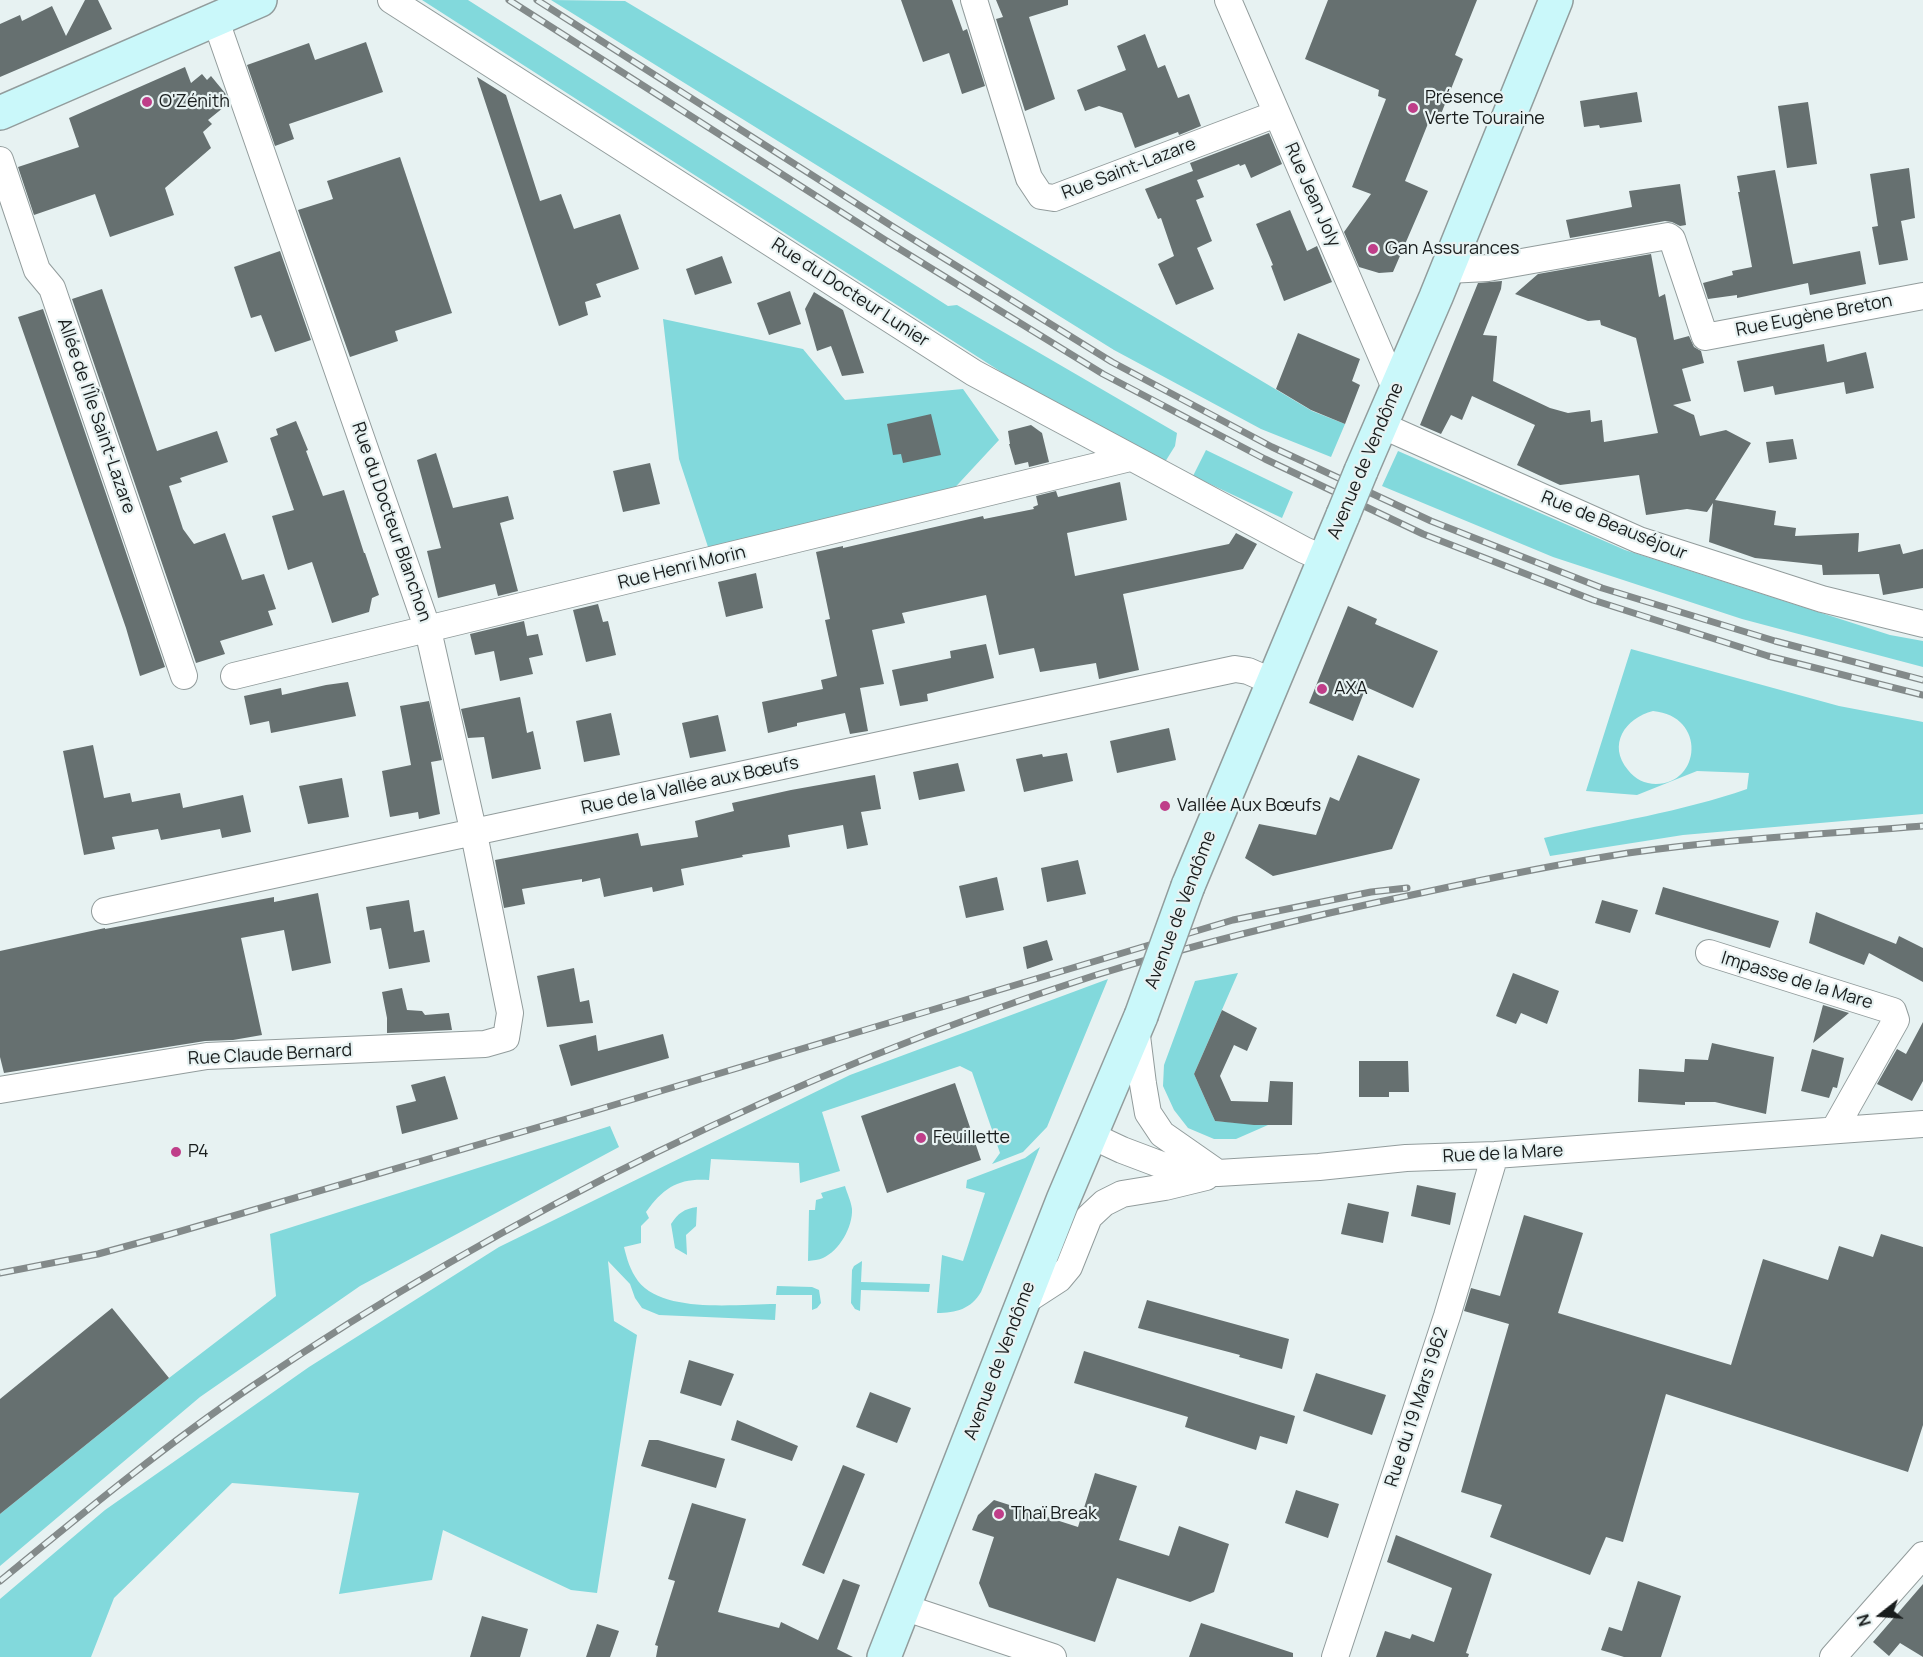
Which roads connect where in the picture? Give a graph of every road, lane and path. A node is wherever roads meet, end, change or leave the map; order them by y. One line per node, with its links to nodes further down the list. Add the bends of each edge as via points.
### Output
1 (391, 0): 13 (street, Rue du Docteur Lunier, via 974,373)
2 (974, 0): 7 (street, Rue Saint-Lazare, via 1029,178 1041,196 1054,198)
3 (1228, 0): 7 (street, Rue Jean Joly)
4 (1556, 0): 9 (main road, Avenue de Vendôme)
5 (238, 7): 6 (main road); 16 (street, Rue du Docteur Blanchon)
6 (0, 113)
7 (1276, 114): 11 (street, Rue Jean Joly)
8 (0, 160): 17 (street, Allée de l'Île Saint-Lazare, via 37,270 52,288)
9 (1447, 270): 10 (street, Rue Eugène Breton, via 1488,268 1668,236 1672,238 1705,337); 11 (main road, Avenue de Vendôme)
10 (1923, 296)
11 (1396, 390): 12 (main road, Avenue de Vendôme)
12 (1381, 425): 14 (main road, Avenue de Vendôme, bridge); 15 (street, Rue de Beauséjour, via 1639,540 1822,599)
13 (1130, 458): 14 (street, Rue du Docteur Lunier); 16 (street, Rue Henri Morin)
14 (1325, 559): 19 (main road, Avenue de Vendôme)
15 (1923, 624)
16 (428, 630): 18 (street, Rue Henri Morin); 20 (street, Rue du Docteur Blanchon)
17 (184, 676)
18 (234, 676)
19 (1273, 682): 20 (street, Rue de la Vallée aux Bœufs, via 1234,669); 23 (main road, Avenue de Vendôme, bridge, via 1188,886)
20 (474, 834): 21 (street, Rue de la Vallée aux Bœufs); 24 (street, Rue du Docteur Blanchon, via 510,1013)
21 (105, 911)
22 (1709, 953): 27 (street, Impasse de la Mare, via 1893,1011 1896,1020)
23 (1138, 1021): 28 (main road, Avenue de Vendôme); 30 (street, via 1148,1113 1162,1134)
24 (506, 1038): 25 (street, Rue Claude Bernard, via 485,1044 207,1056)
25 (0, 1090)
26 (1923, 1124): 27 (street, Rue de la Mare)
27 (1834, 1130): 29 (street, Rue de la Mare)
28 (1090, 1135): 30 (street, Rue de la Mare, via 1167,1167); 31 (main road, Avenue de Vendôme)
29 (1495, 1155): 30 (street, Rue de la Mare); 36 (street, Rue du 19 Mars 1962)
30 (1218, 1173): 31 (street, via 1122,1194 1104,1203 1089,1217 1059,1279)
31 (1022, 1303): 33 (main road, Avenue de Vendôme)
32 (1923, 1555): 37 (street)
33 (903, 1607): 34 (main road, Avenue de Vendôme); 35 (street)
34 (884, 1657)
35 (1053, 1657)
36 (1335, 1657)
37 (1833, 1657)

